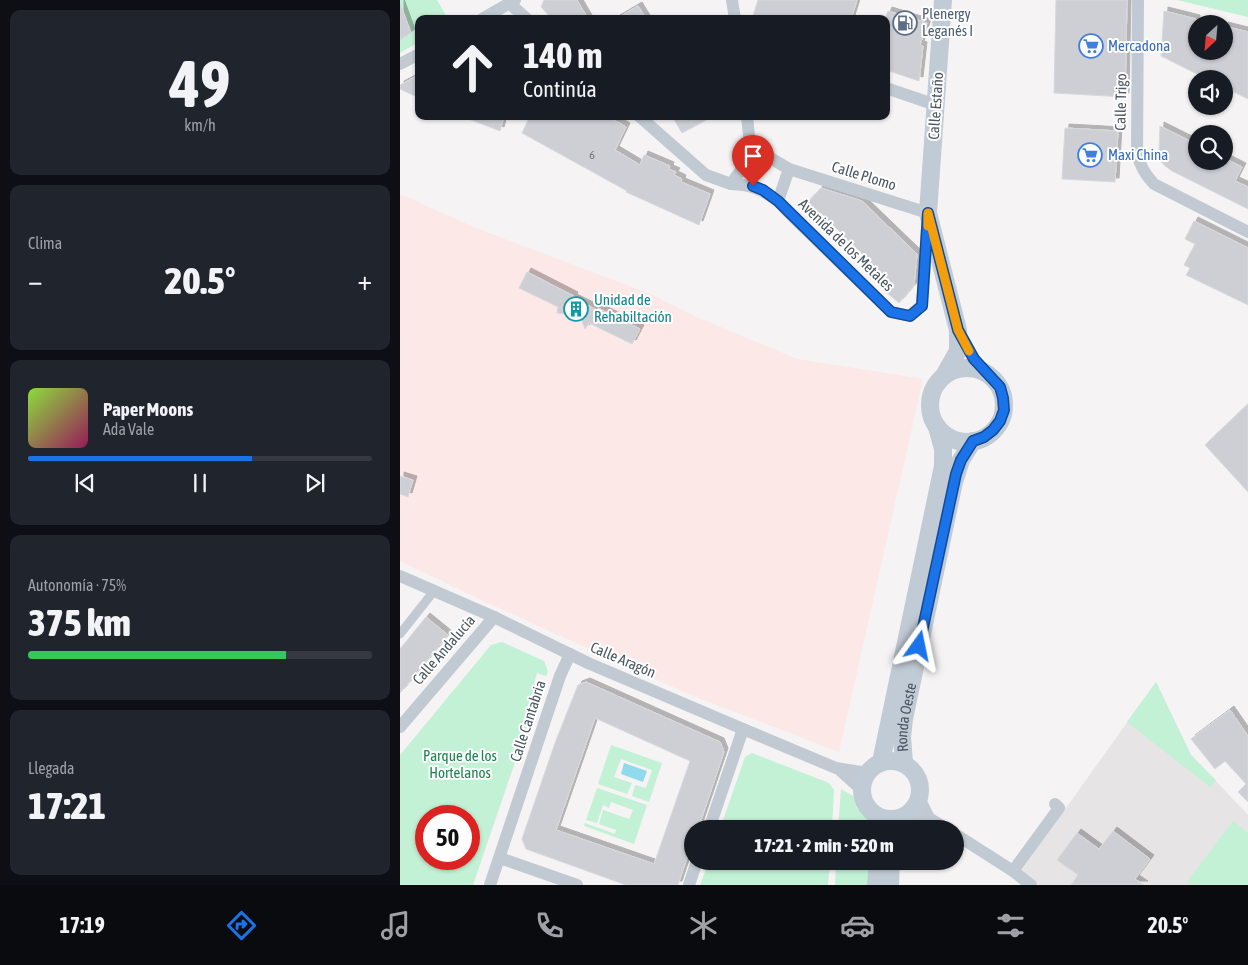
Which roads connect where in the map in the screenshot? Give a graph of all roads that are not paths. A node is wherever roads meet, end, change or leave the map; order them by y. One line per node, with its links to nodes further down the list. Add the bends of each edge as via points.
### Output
1 (732, 0): 7 (street)
2 (943, 0): 11 (main road, Calle Estaño)
3 (1138, 0): 19 (street, Calle Trigo, via 1136,153 1141,168 1154,184)
4 (512, 2): 5 (street); 6 (street)
5 (489, 15)
6 (523, 15)
7 (734, 15)
8 (415, 56): 9 (street)
9 (400, 64)
10 (890, 89): 11 (street)
11 (936, 105): 18 (main road, Calle Estaño)
12 (644, 120): 16 (street, via 706,175)
13 (747, 120): 14 (street)
14 (750, 146): 15 (street); 16 (street, via 741,170)
15 (789, 170): 17 (street, Avenida de los Metales); 18 (street, Calle Plomo)
16 (731, 184): 17 (street, via 753,186)
17 (778, 201): 20 (street, Avenida de los Metales, via 891,312)
18 (928, 213): 20 (street, Calle Estaño, via 922,306); 21 (main road, Calle Estaño)
19 (1248, 232)
20 (910, 316)
21 (958, 330): 22 (main road, Calle Estaño, via 958,352); 23 (main road, Calle Estaño, via 974,359)
22 (946, 374): 23 (main road, via 957,368 970,367); 24 (main road, via 931,393 929,405)
23 (992, 378): 25 (main road, via 1000,387 1003,398 1002,415 993,430)
24 (937, 427): 25 (main road, via 953,439); 33 (main road, Ronda Oeste, via 943,449 943,466)
25 (973, 441): 34 (main road, Ronda Oeste, via 956,474 904,718)
26 (400, 576): 27 (street, Calle Aragón)
27 (434, 591): 28 (street, Calle Aragón); 29 (street)
28 (494, 617): 30 (street, Calle Aragón); 31 (street, Calle Andalucía)
29 (400, 634)
30 (570, 654): 32 (street, Calle Aragón); 43 (street, Calle Cantabria)
31 (400, 727)
32 (743, 729): 35 (street, Calle Aragón); 38 (street)
33 (881, 762): 34 (main road); 35 (main road, via 873,766)
34 (904, 763): 37 (main road, via 918,778 920,788)
35 (864, 782): 39 (main road, via 863,798)
36 (1055, 804): 47 (street, via 1059,808)
37 (905, 814): 40 (main road); 41 (street)
38 (712, 820)
39 (875, 820)
40 (882, 820)
41 (932, 820)
42 (964, 840): 47 (street)
43 (500, 858): 48 (street, Calle Cantabria); 49 (street)
44 (695, 870): 50 (street)
45 (877, 870): 51 (main road)
46 (891, 870): 52 (main road)
47 (1013, 872): 53 (street)
48 (490, 885)
49 (577, 885)
50 (689, 885)
51 (876, 885)
52 (890, 885)
53 (1031, 885)

